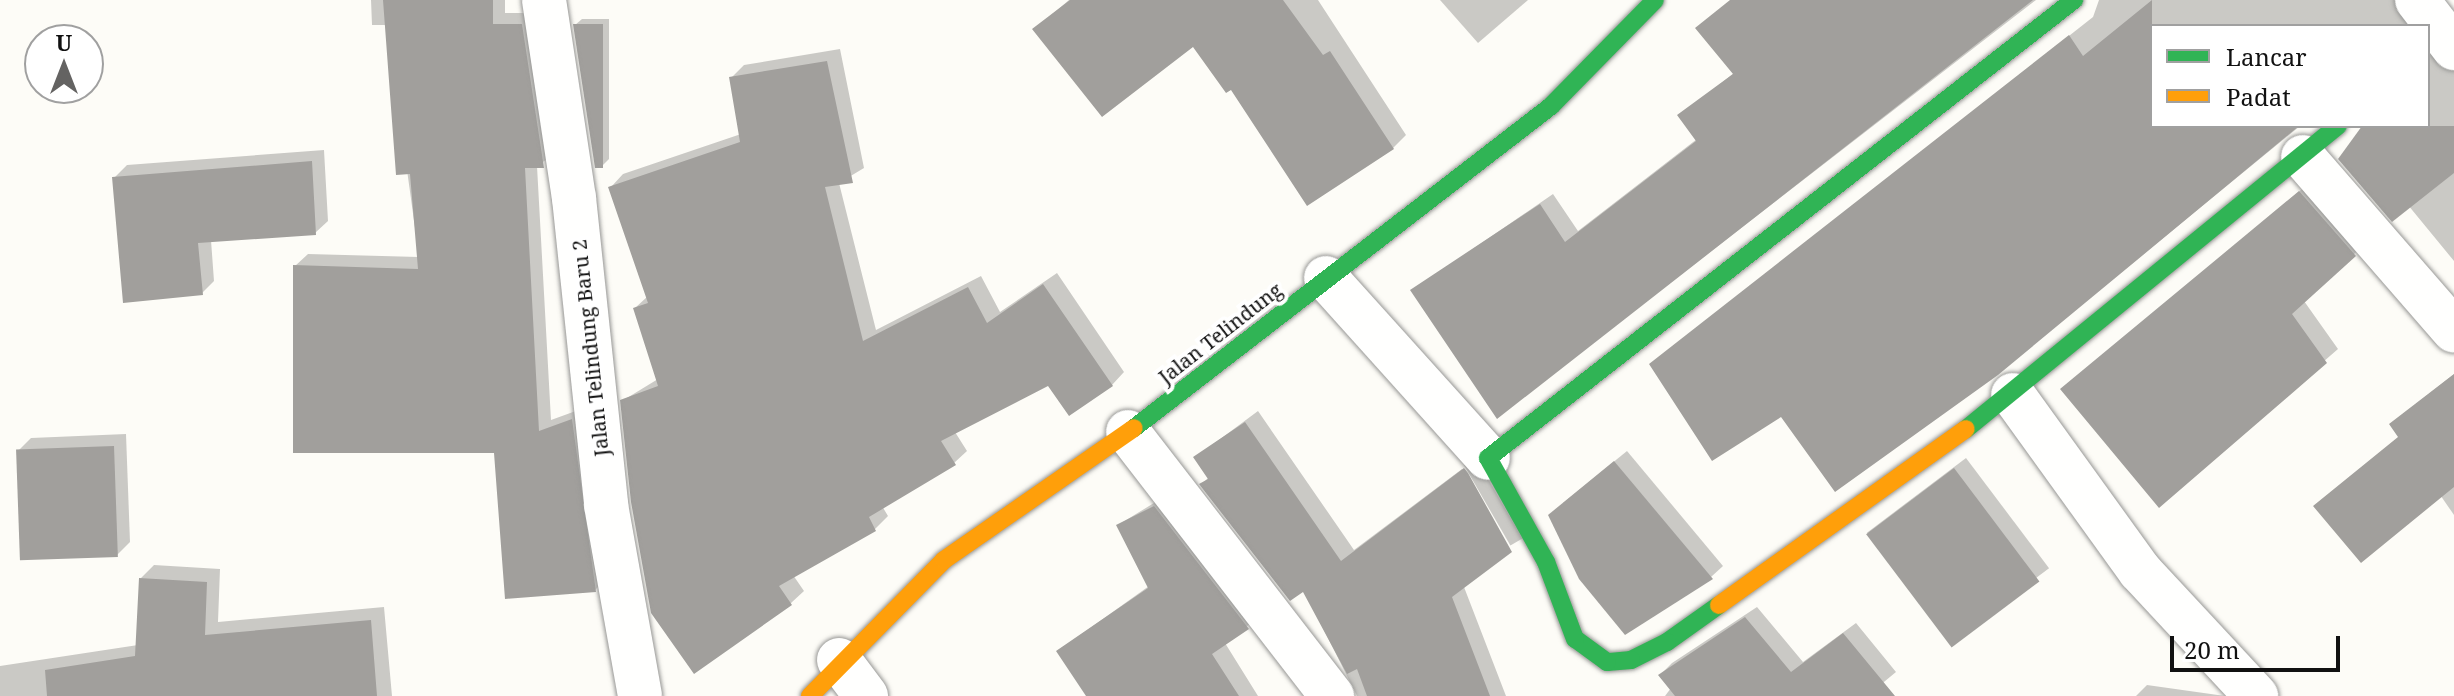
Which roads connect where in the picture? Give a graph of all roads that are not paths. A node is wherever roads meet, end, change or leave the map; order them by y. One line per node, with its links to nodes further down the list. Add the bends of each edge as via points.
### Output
1 (544, 0): 14 (street, Jalan Telindung Baru 2, via 574,198 606,505)
2 (1655, 0): 8 (street, Jalan Telindung, via 1551,106)
3 (2074, 0): 12 (street)
4 (2417, 0): 5 (street)
5 (2445, 40)
6 (2336, 128): 7 (street)
7 (2303, 157): 9 (street); 10 (street)
8 (1326, 278): 11 (street, Jalan Telindung); 12 (street)
9 (2454, 331)
10 (2013, 395): 12 (street, via 1667,642 1631,660 1607,662 1575,639 1546,562); 18 (street, via 2140,571)
11 (1128, 432): 13 (street, Jalan Telindung, via 944,560); 17 (street)
12 (1488, 458)
13 (839, 660): 15 (street, Jalan Telindung); 16 (street)
14 (640, 696)
15 (810, 696)
16 (866, 696)
17 (1332, 696)
18 (2256, 696)

